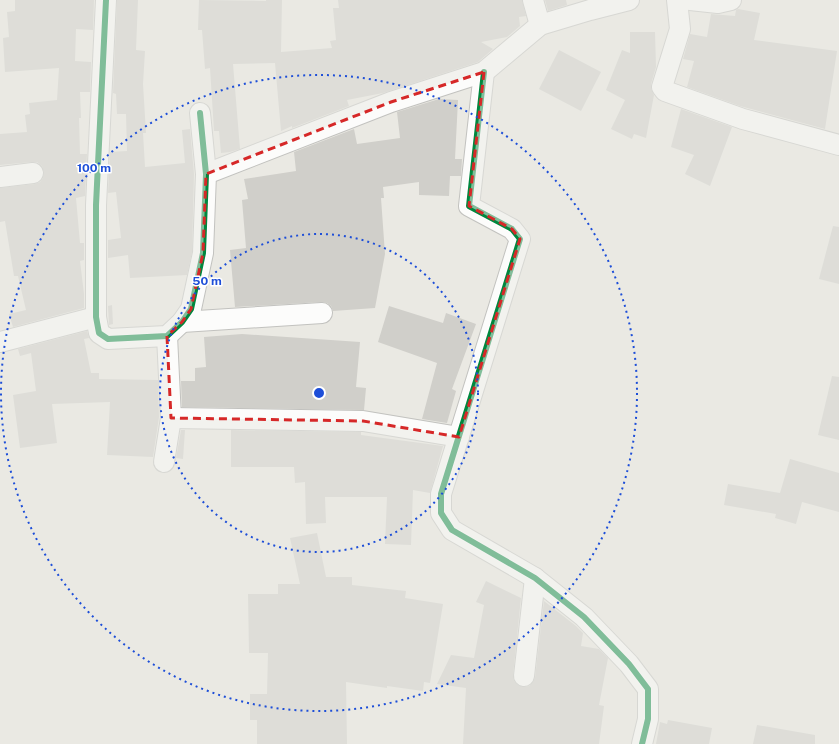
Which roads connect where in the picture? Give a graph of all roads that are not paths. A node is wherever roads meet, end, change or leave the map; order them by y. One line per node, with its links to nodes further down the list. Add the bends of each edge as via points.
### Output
1 (106, 0): 15 (street, via 96,205)
2 (533, 0): 7 (street)
3 (629, 0): 7 (street)
4 (677, 0): 10 (street, via 680,29 662,87 665,91 743,119)
5 (690, 0): 6 (street, via 718,3)
6 (731, 0)
7 (540, 25): 8 (street)
8 (484, 72): 12 (street, via 391,102); 20 (street, via 469,206 512,230 520,239)
9 (200, 113): 12 (street)
10 (839, 145)
11 (33, 173): 13 (street)
12 (206, 174): 16 (street, via 203,253 191,309)
13 (0, 177)
14 (322, 313): 16 (street)
15 (96, 317): 17 (street, via 99,333 108,339); 18 (street)
16 (182, 322): 17 (street)
17 (167, 336): 19 (street)
18 (0, 342)
19 (171, 418): 20 (street, via 364,421); 21 (street)
20 (458, 437): 22 (street, via 441,494 441,513 452,530)
21 (164, 462)
22 (535, 578): 23 (street); 24 (street, via 584,618 629,664 648,689 648,719)
23 (524, 676)
24 (642, 744)

